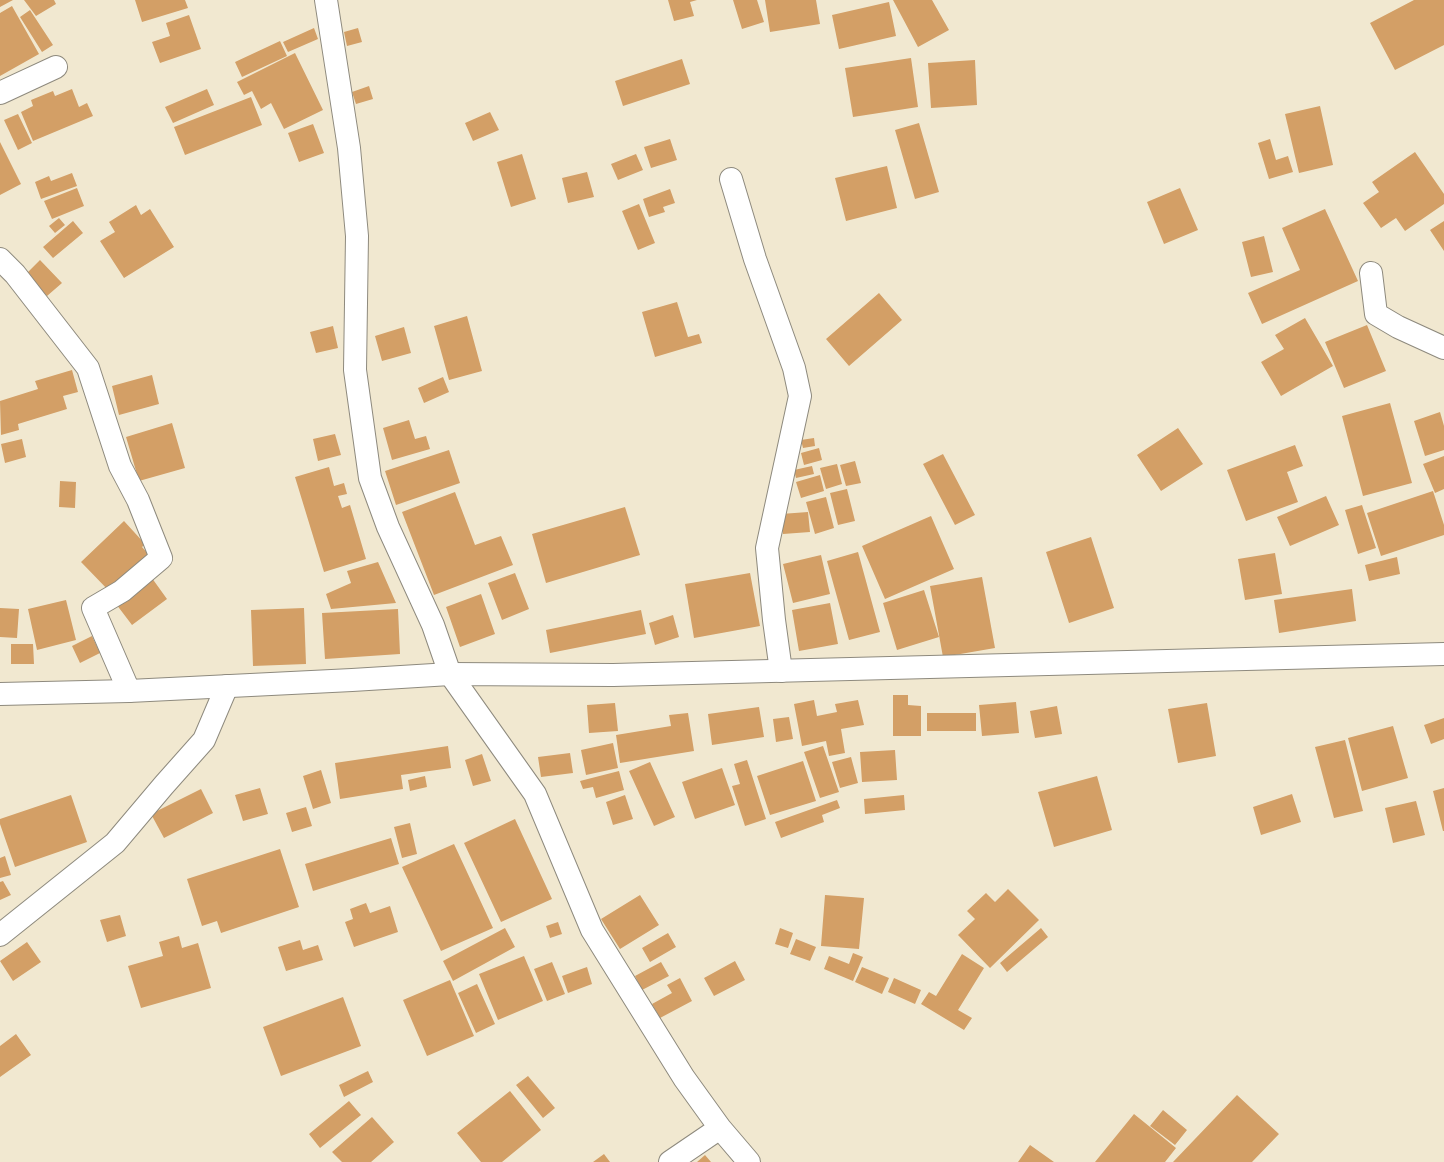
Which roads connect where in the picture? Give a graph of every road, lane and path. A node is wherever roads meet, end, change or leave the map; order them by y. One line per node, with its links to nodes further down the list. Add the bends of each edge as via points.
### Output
1 (326, 0): 10 (street, via 349,148 357,236 355,370 370,478 388,527 433,625)
2 (56, 67): 3 (street)
3 (0, 93)
4 (731, 180): 9 (street, via 755,259 794,368 800,396 767,548)
5 (0, 259): 12 (street, via 15,274 88,368 120,466 138,500 161,558 122,591 93,608)
6 (1371, 273): 7 (street, via 1376,314)
7 (1444, 348)
8 (1444, 654): 9 (street)
9 (781, 671): 10 (street, via 612,675)
10 (450, 674): 11 (street); 15 (street, via 535,794 592,930 684,1078)
11 (227, 686): 12 (street); 14 (street, via 204,740 115,843)
12 (129, 691): 13 (street)
13 (0, 694)
14 (0, 935)
15 (720, 1128): 16 (street); 17 (street)
16 (670, 1162)
17 (749, 1162)

